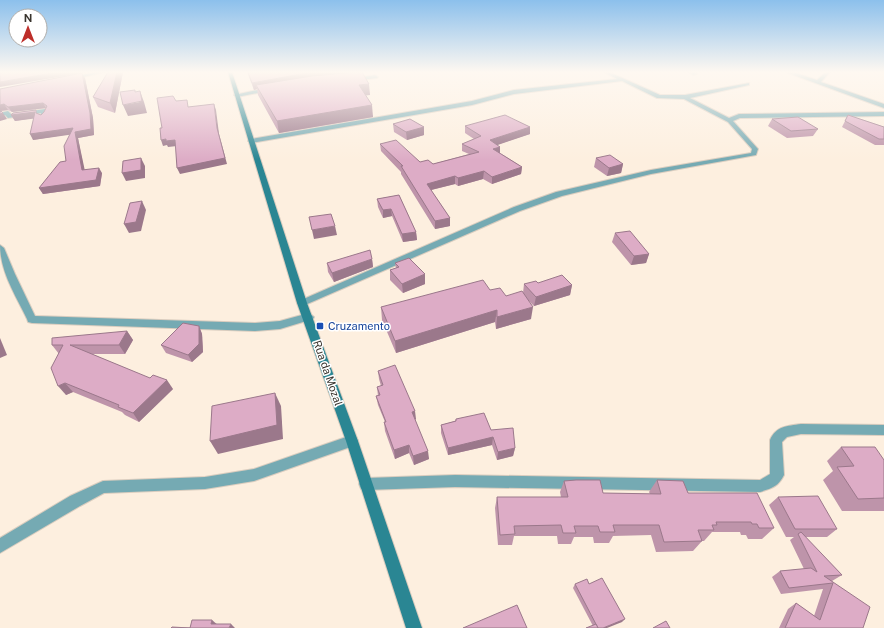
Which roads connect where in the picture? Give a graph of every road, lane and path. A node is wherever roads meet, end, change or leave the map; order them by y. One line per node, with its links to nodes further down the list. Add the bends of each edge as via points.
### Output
1 (239, 101): 10 (main road, Rua da Mozal)
2 (478, 101): 10 (street)
3 (694, 101): 9 (street)
4 (872, 101): 5 (street)
5 (884, 106)
6 (884, 114): 9 (street, via 739,116)
7 (0, 115): 8 (street, via 45,111)
8 (43, 117)
9 (730, 120): 12 (street, via 755,149 754,154 609,181 559,194 517,209)
10 (251, 141): 12 (main road, Rua da Mozal)
11 (0, 249): 13 (street, via 32,319 255,327)
12 (302, 302): 13 (main road, Rua da Mozal)
13 (309, 317): 15 (main road, Rua da Mozal)
14 (884, 430): 16 (street, via 801,429 783,432 776,440 777,475 774,480 760,486 455,481)
15 (352, 441): 16 (main road, Rua da Mozal); 17 (street, via 254,475 205,483 103,487)
16 (366, 484): 18 (main road, Rua da Mozal)
17 (0, 546)
18 (414, 628)

